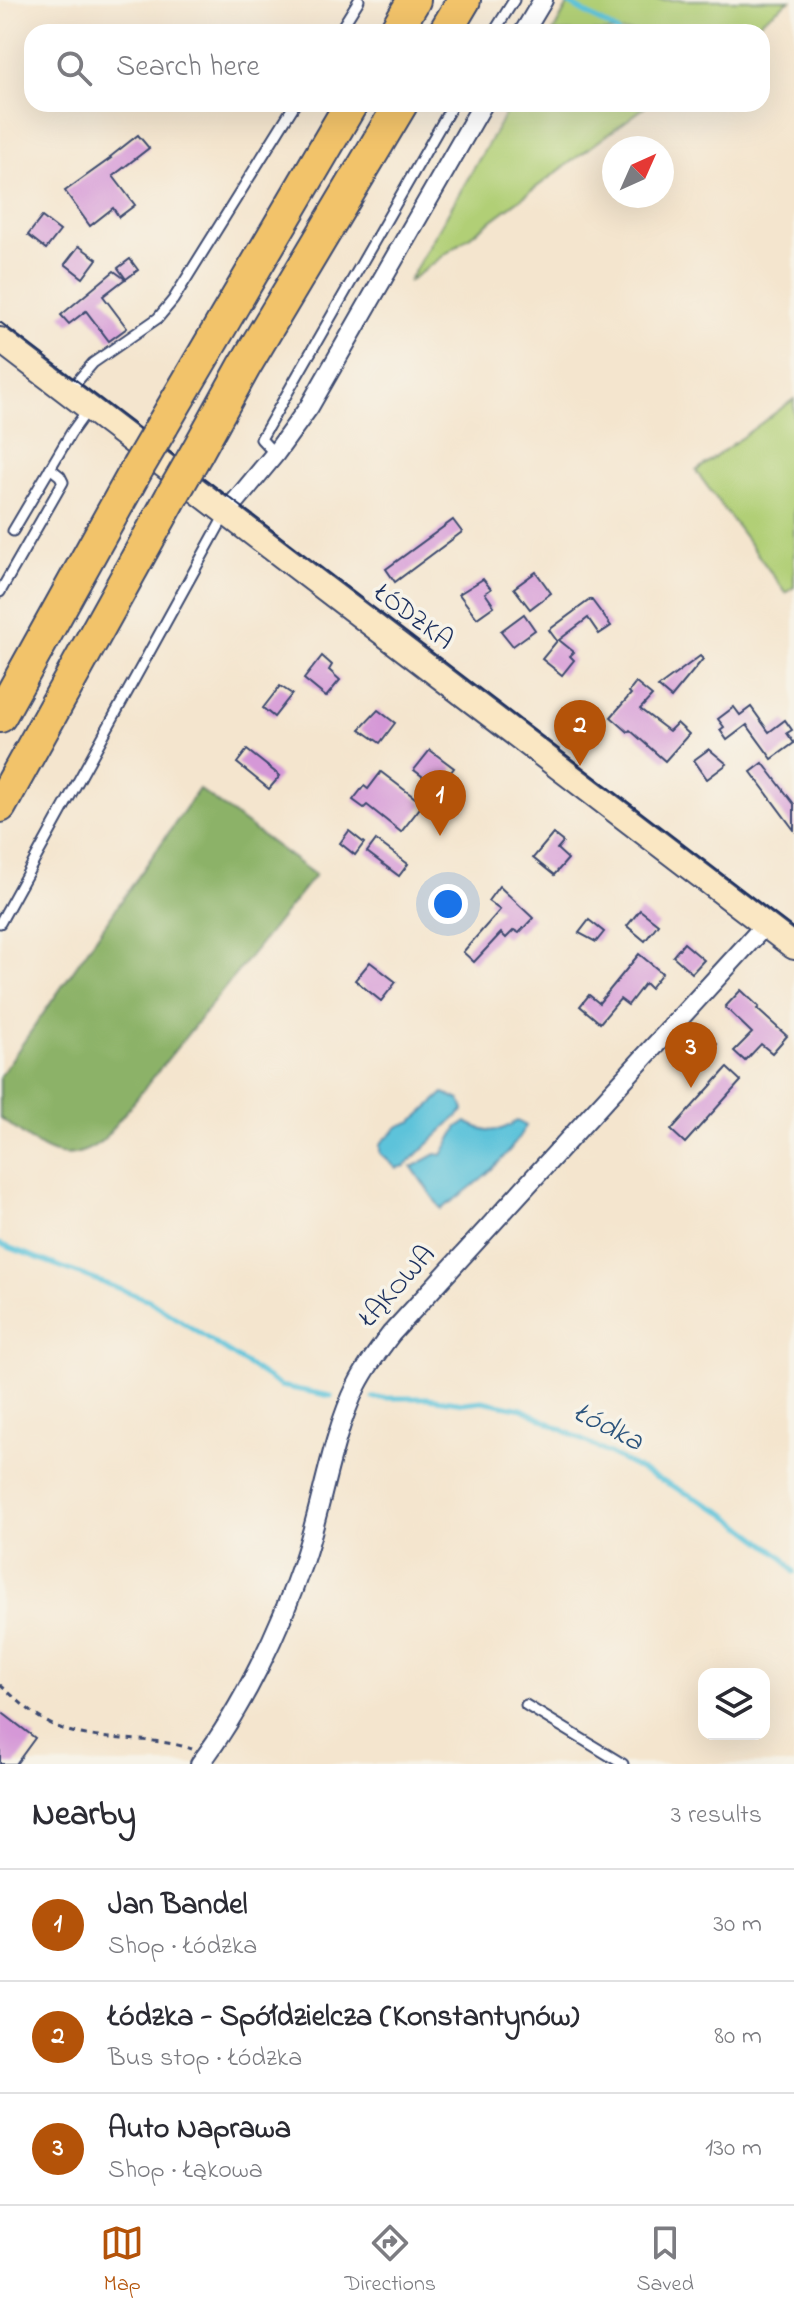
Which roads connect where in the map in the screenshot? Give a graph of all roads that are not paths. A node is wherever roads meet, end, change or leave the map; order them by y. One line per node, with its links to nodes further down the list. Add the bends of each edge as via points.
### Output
1 (359, 0): 6 (lane)
2 (414, 0): 7 (highway)
3 (464, 0): 8 (highway)
4 (515, 0): 5 (lane); 9 (lane)
5 (540, 6): 10 (street)
6 (344, 24)
7 (400, 24)
8 (450, 24)
9 (499, 24)
10 (529, 24)
11 (290, 112): 17 (lane, via 173,300 158,318 93,363)
12 (346, 112): 24 (highway, bridge, via 138,467)
13 (396, 112): 25 (highway, bridge, via 244,367)
14 (448, 112): 19 (lane, via 261,439)
15 (478, 112): 19 (street, via 309,407)
16 (0, 340): 17 (main road, ŁÓDZKA)
17 (68, 392): 18 (main road, ŁÓDZKA)
18 (89, 408): 20 (lane); 21 (main road, ŁÓDZKA)
19 (275, 454): 21 (street)
20 (50, 468): 22 (lane); 23 (lane, via 63,482)
21 (226, 513): 26 (lane); 27 (main road, ŁÓDZKA)
22 (13, 531)
23 (0, 592)
24 (0, 716)
25 (0, 806)
26 (0, 923)
27 (765, 925): 28 (main road, ŁÓDZKA); 30 (street, ŁĄKOWA, via 370,1362 341,1425 320,1507 283,1613)
28 (793, 945)
29 (526, 1705): 31 (lane)
30 (208, 1762)
31 (623, 1764)

